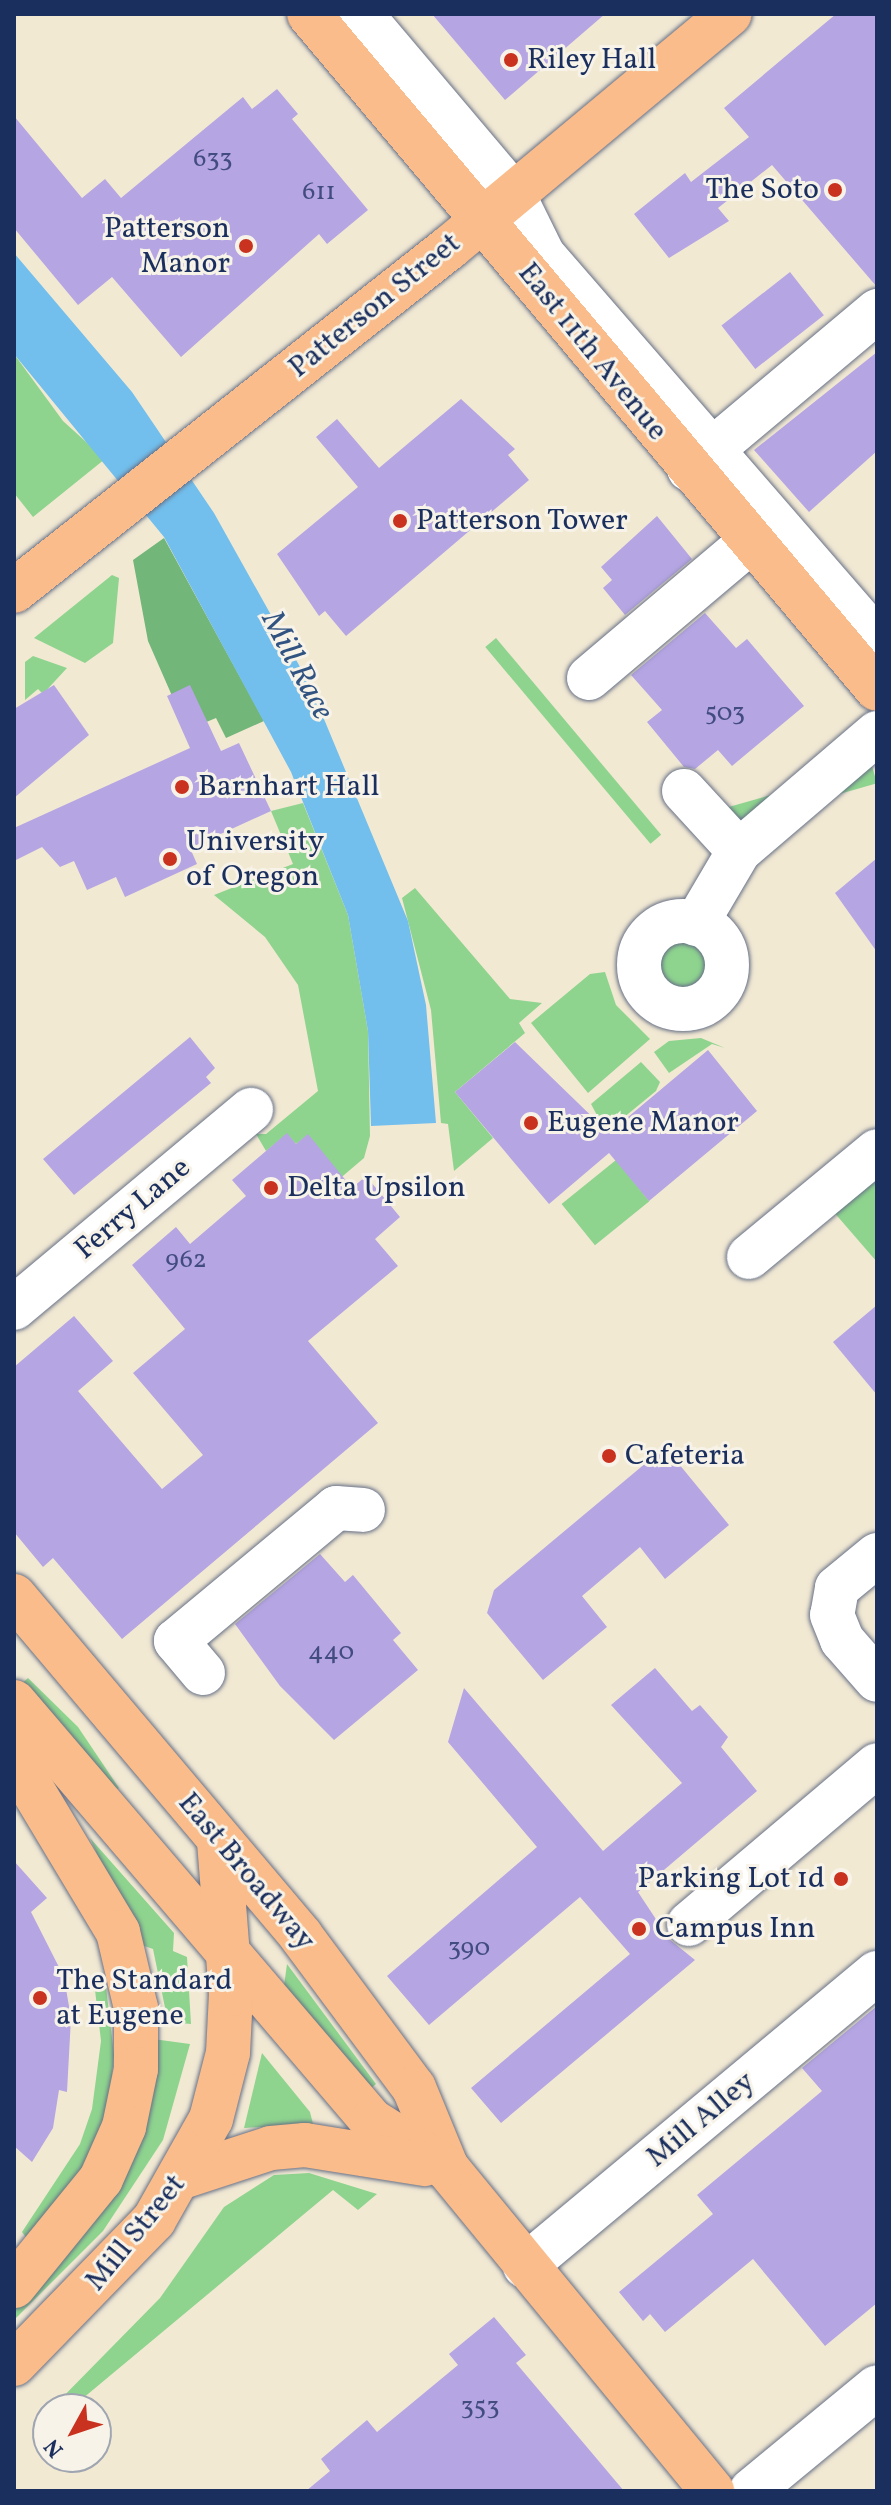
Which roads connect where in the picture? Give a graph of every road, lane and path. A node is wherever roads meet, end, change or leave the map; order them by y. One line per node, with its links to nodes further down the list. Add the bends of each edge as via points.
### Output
1 (309, 14): 4 (main road, East 11th Avenue)
2 (361, 14): 4 (street)
3 (730, 14): 4 (main road, Patterson Street)
4 (498, 207): 6 (main road, East 11th Avenue); 8 (main road, Patterson Street)
5 (877, 311): 6 (street)
6 (699, 460): 7 (main road, East 11th Avenue); 9 (street)
7 (751, 541): 10 (street); 11 (main road, East 11th Avenue)
8 (14, 591)
9 (877, 640)
10 (589, 678)
11 (877, 689)
12 (877, 733): 14 (street)
13 (684, 791): 14 (street)
14 (739, 851): 15 (street)
15 (696, 924)
16 (251, 1110): 19 (street, Ferry Lane)
17 (877, 1151): 18 (street)
18 (749, 1257)
19 (14, 1308)
20 (363, 1510): 23 (street, via 336,1508 176,1641)
21 (877, 1555): 24 (street, via 835,1605)
22 (14, 1596): 28 (main road, East Broadway)
23 (203, 1673)
24 (877, 1680)
25 (14, 1702): 30 (main road, East Broadway)
26 (14, 1759): 35 (main road, Mill Street, via 118,1932 136,2008 136,2054 124,2127 101,2179)
27 (877, 1765): 29 (street)
28 (219, 1840): 30 (main road, Mill Street); 32 (main road, East Broadway, via 414,2088)
29 (689, 1924)
30 (228, 1956): 32 (main road, East Broadway, via 372,2121); 33 (main road, Mill Street, via 228,2053 211,2119)
31 (877, 1973): 34 (street, Mill Alley)
32 (447, 2168): 33 (main road, via 305,2145 271,2148); 34 (main road, East Broadway)
33 (185, 2176): 36 (main road, Mill Street, via 106,2276)
34 (525, 2266): 38 (main road, East Broadway)
35 (14, 2286)
36 (14, 2364)
37 (877, 2387): 39 (street)
38 (712, 2491)
39 (751, 2491)

